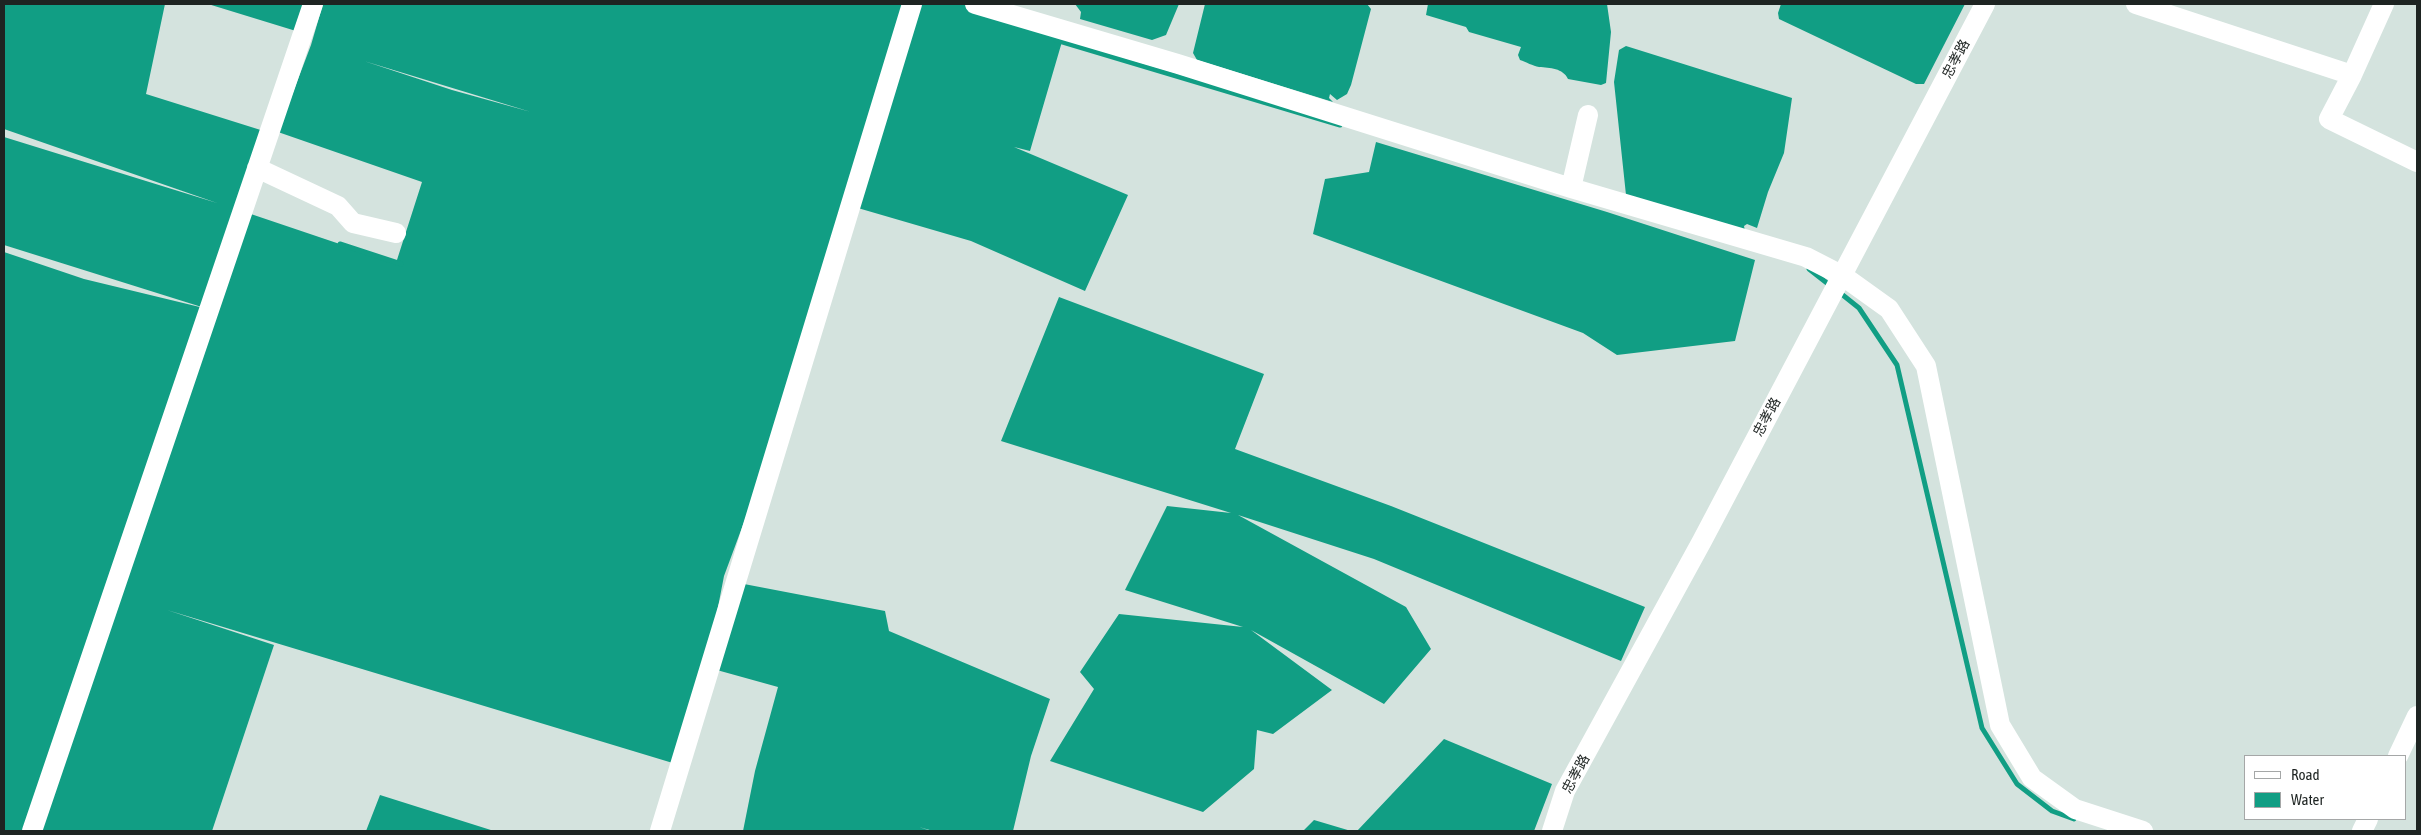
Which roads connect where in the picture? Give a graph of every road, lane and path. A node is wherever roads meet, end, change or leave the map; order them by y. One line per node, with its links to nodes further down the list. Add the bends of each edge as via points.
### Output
1 (313, 4): 10 (street)
2 (912, 4): 17 (street)
3 (975, 4): 11 (street, via 1178,64)
4 (1985, 4): 13 (street, 忠孝路)
5 (2136, 4): 7 (street)
6 (2384, 4): 7 (street)
7 (2352, 75): 9 (street, via 2329,119)
8 (1588, 115): 11 (street)
9 (2417, 162)
10 (257, 168): 12 (street, via 338,206 353,223); 16 (street)
11 (1571, 188): 13 (street, via 1806,257)
12 (396, 233)
13 (1843, 276): 18 (street, 忠孝路, via 1565,791); 19 (street, via 1889,310 1926,366 2000,725 2032,778 2075,809)
14 (2417, 716): 15 (street)
15 (2398, 755)
16 (32, 831)
17 (660, 831)
18 (1552, 831)
19 (2143, 831)

